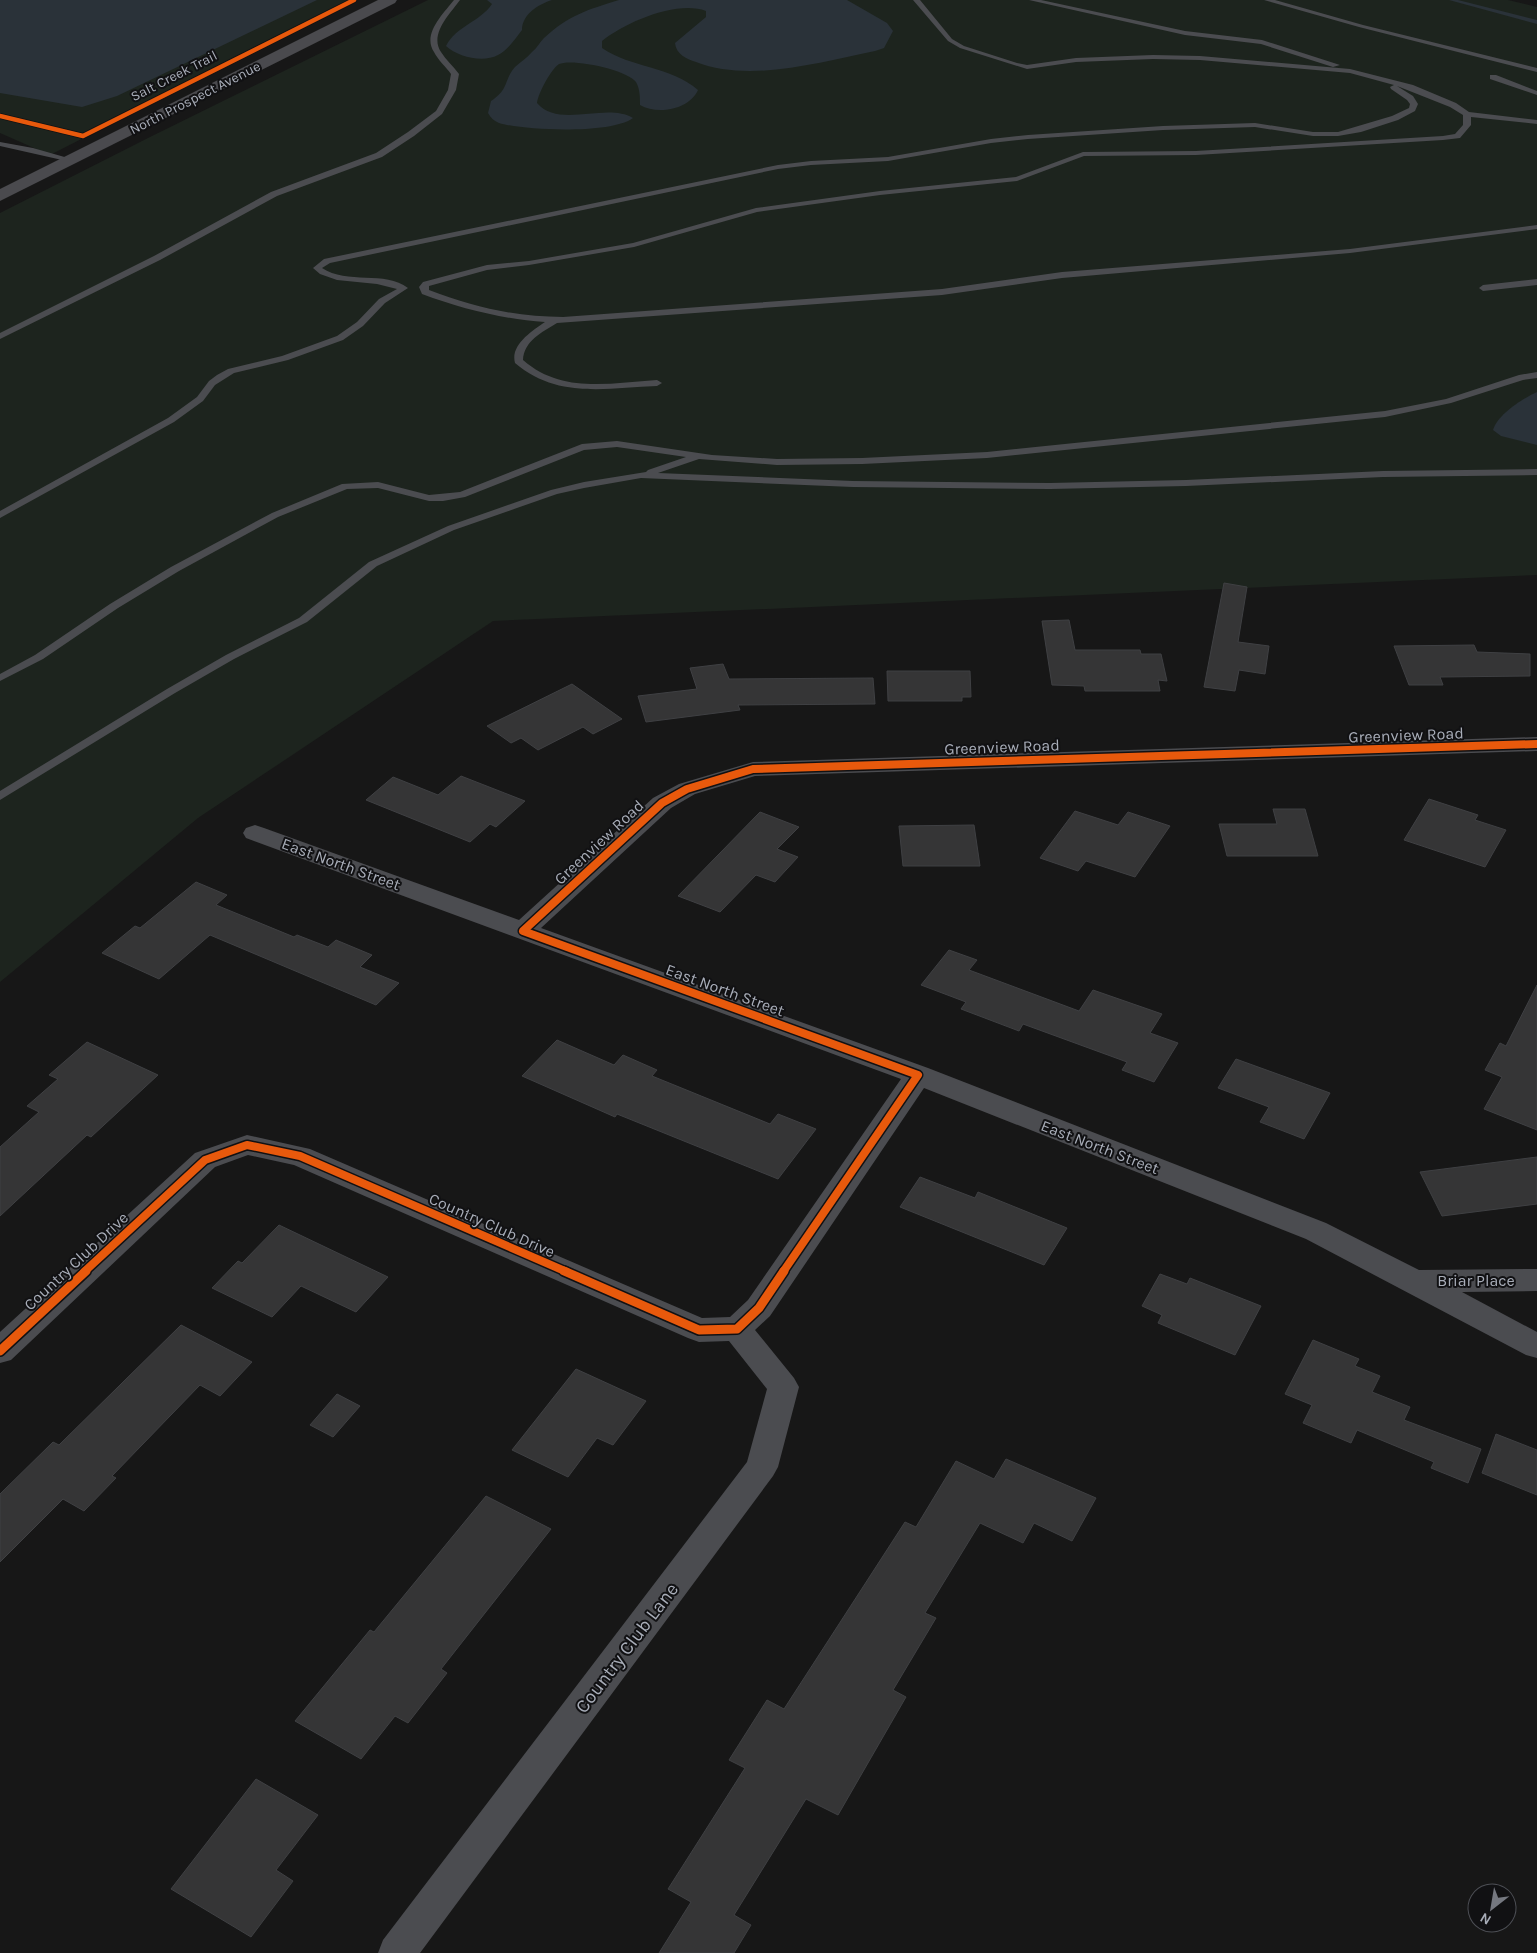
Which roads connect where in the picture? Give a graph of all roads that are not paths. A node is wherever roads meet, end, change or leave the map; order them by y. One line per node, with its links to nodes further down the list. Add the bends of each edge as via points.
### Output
1 (390, 0): 13 (main road, North Prospect Avenue)
2 (457, 0): 21 (lane, via 435,33 434,45 455,74 452,90 439,112 412,134 379,155 274,194 157,258)
3 (916, 0): 7 (lane, via 950,40 1016,65 1039,66 1115,58 1200,58 1328,69)
4 (1032, 0): 7 (lane, via 1185,32 1262,42)
5 (1267, 0): 6 (lane)
6 (1537, 70)
7 (1367, 76): 10 (lane, via 1418,90); 18 (lane, via 1404,93 1414,104 1412,109 1395,118 1338,134 1313,134 1255,125 1163,128 1028,137 888,159 778,166 327,261 317,268 345,279)
8 (1493, 77): 9 (lane)
9 (1537, 93)
10 (1467, 114): 11 (lane); 17 (lane, via 1467,125 1457,136 1443,138 1196,153 1083,154 1017,179 756,210 634,244 487,268 434,281)
11 (1537, 122)
12 (0, 144): 13 (lane)
13 (71, 160): 14 (main road, North Prospect Avenue)
14 (0, 196)
15 (1537, 227): 20 (lane, via 1350,251 1062,275 942,292)
16 (1537, 282): 19 (lane)
17 (423, 287): 18 (lane); 20 (lane, via 425,292 497,314 538,321)
18 (404, 288): 27 (lane, via 382,301 360,324 340,338 220,377 200,400 171,420)
19 (1483, 288)
20 (554, 320): 23 (lane, via 530,337 518,354 518,361 532,374 566,385)
21 (0, 336)
22 (1537, 375): 24 (lane, via 1407,411 1073,448 862,461 777,462)
23 (657, 383)
24 (698, 456): 26 (lane); 28 (lane, via 617,444 593,445 462,495 443,498 428,498 378,485 346,486 275,515 175,568 39,657)
25 (1537, 472): 26 (lane, via 1050,486 825,483)
26 (642, 475): 30 (lane, via 554,492 452,528 386,558 351,580 303,620 171,690)
27 (0, 515)
28 (0, 678)
29 (1537, 744): 32 (street, Greenview Road, via 753,769 687,789 662,803)
30 (0, 796)
31 (255, 833): 32 (street, East North Street)
32 (523, 931): 33 (street, East North Street)
33 (918, 1075): 35 (street, East North Street, via 1316,1231); 36 (street, via 758,1308)
34 (1537, 1280): 35 (street, Briar Place)
35 (1415, 1281): 37 (street, East North Street)
36 (738, 1329): 38 (street, Country Club Drive, via 699,1330 300,1156 247,1145 205,1160); 39 (street, Country Club Lane, via 783,1387 762,1467)
37 (1537, 1346)
38 (0, 1351)
39 (397, 1953)

